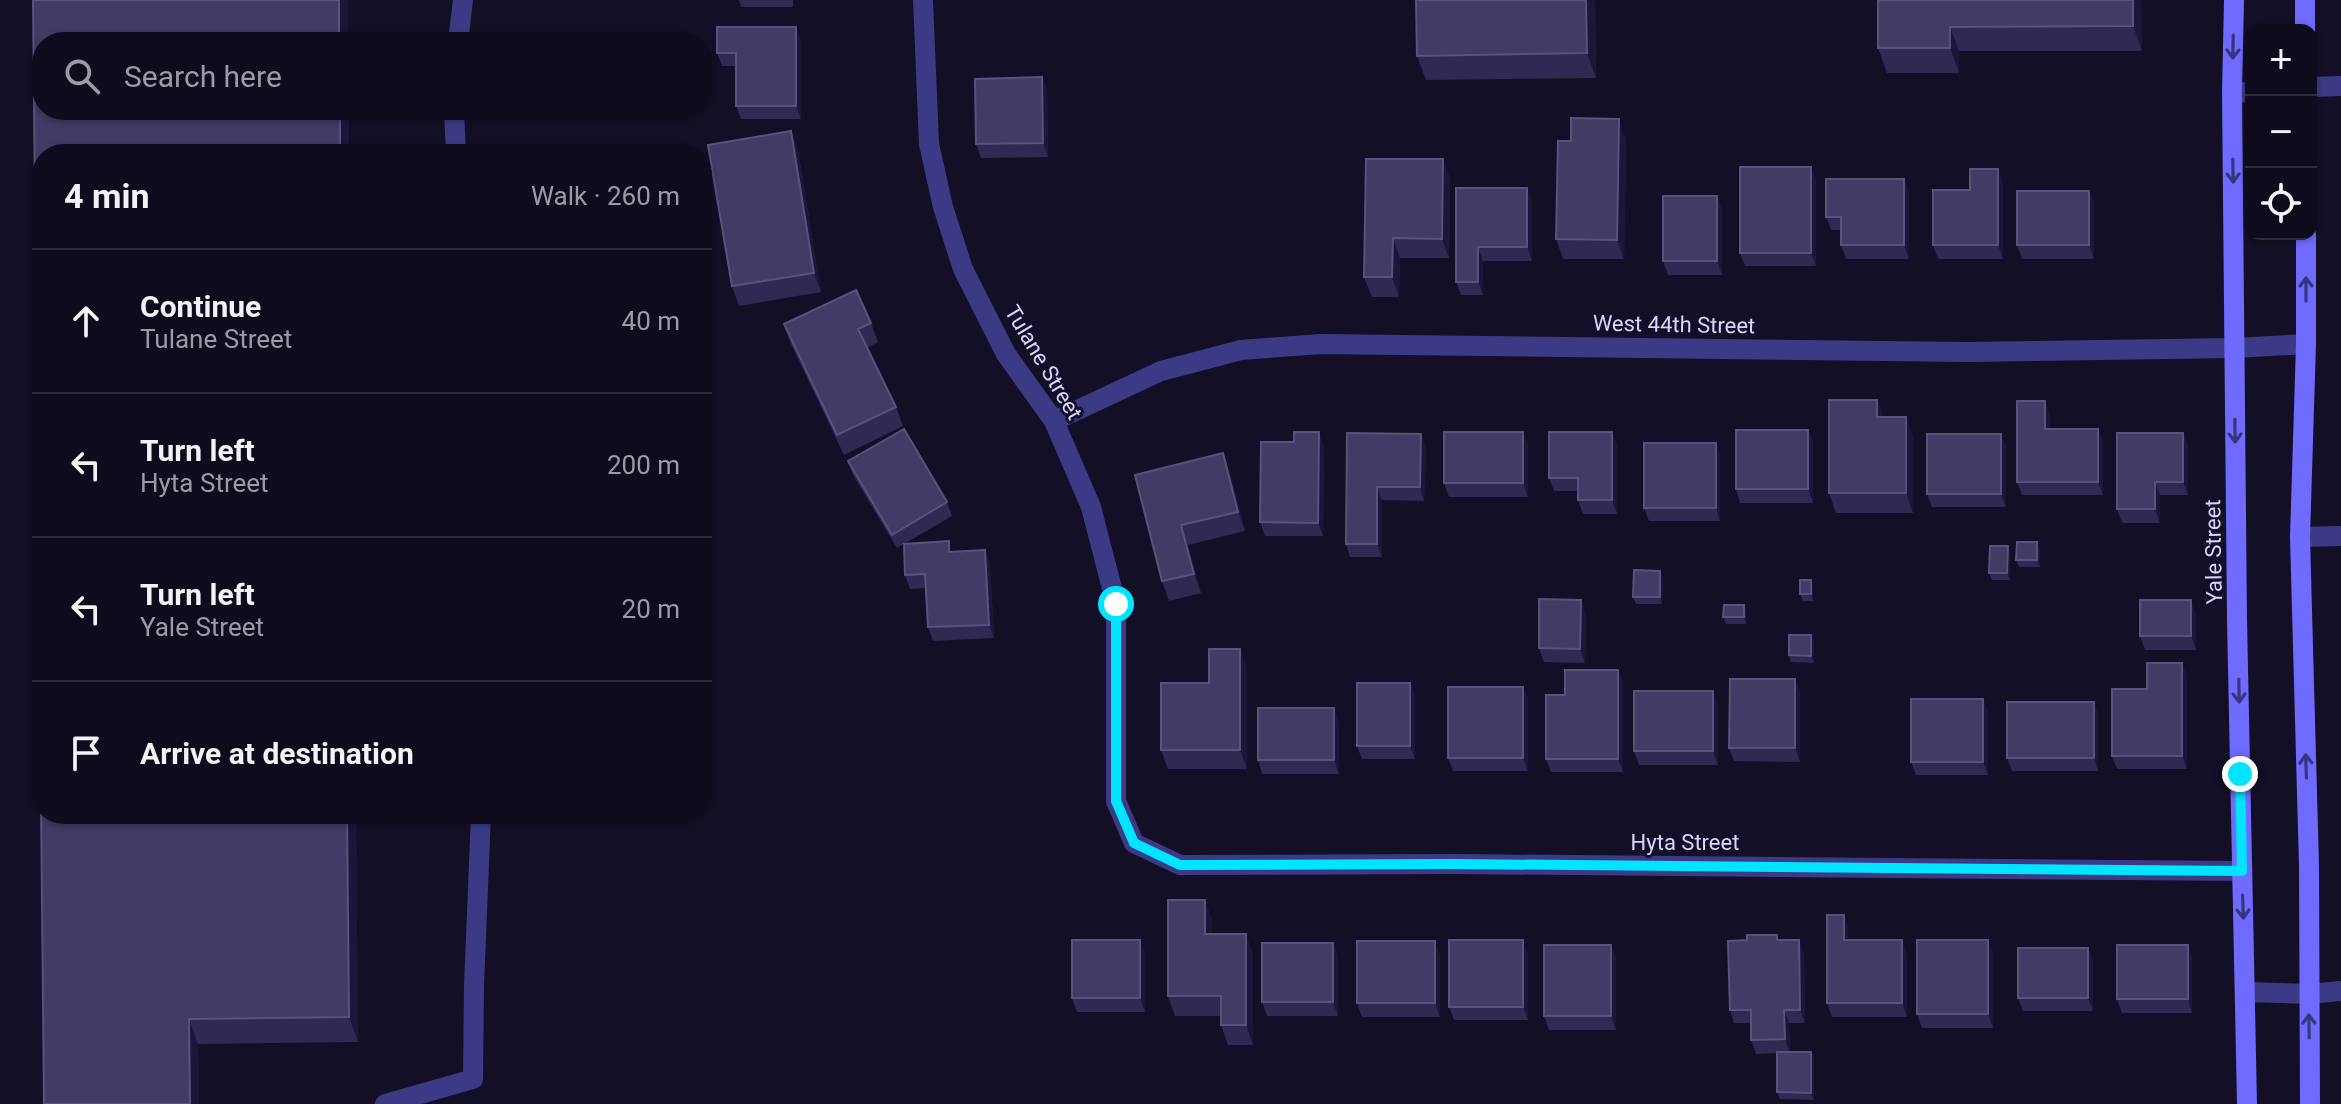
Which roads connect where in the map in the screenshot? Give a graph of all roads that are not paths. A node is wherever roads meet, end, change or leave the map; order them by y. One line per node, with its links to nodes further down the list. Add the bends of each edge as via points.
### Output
1 (463, 0): 6 (street)
2 (923, 0): 15 (street, Tulane Street, via 929,144 943,207 963,269 1006,354)
3 (2234, 0): 9 (main road, Yale Street, one-way to 9)
4 (2305, 0): 5 (main road)
5 (2305, 24)
6 (459, 32)
7 (2341, 86): 8 (street)
8 (2317, 87)
9 (2242, 92): 14 (main road, Yale Street, one-way to 14)
10 (454, 120): 11 (street)
11 (456, 144)
12 (2306, 240): 13 (main road, one-way to 12)
13 (2306, 344): 14 (street, West 44th Street); 17 (main road)
14 (2235, 348): 15 (street, West 44th Street, via 1968,352 1320,344 1241,350 1161,371); 20 (main road, Yale Street, one-way to 20)
15 (1054, 421): 19 (street, Tulane Street, via 1091,507 1116,604 1116,801)
16 (2341, 536): 17 (street)
17 (2300, 537): 23 (main road, one-way to 17)
18 (481, 824): 24 (street, via 473,1079)
19 (1134, 843): 20 (street, Hyta Street, via 1180,865)
20 (2242, 871): 22 (main road, Yale Street, one-way to 22)
21 (2341, 991): 23 (street)
22 (2245, 992): 23 (street); 25 (main road, Yale Street)
23 (2309, 994): 26 (main road, one-way to 23)
24 (385, 1104)
25 (2247, 1104)
26 (2310, 1104)

